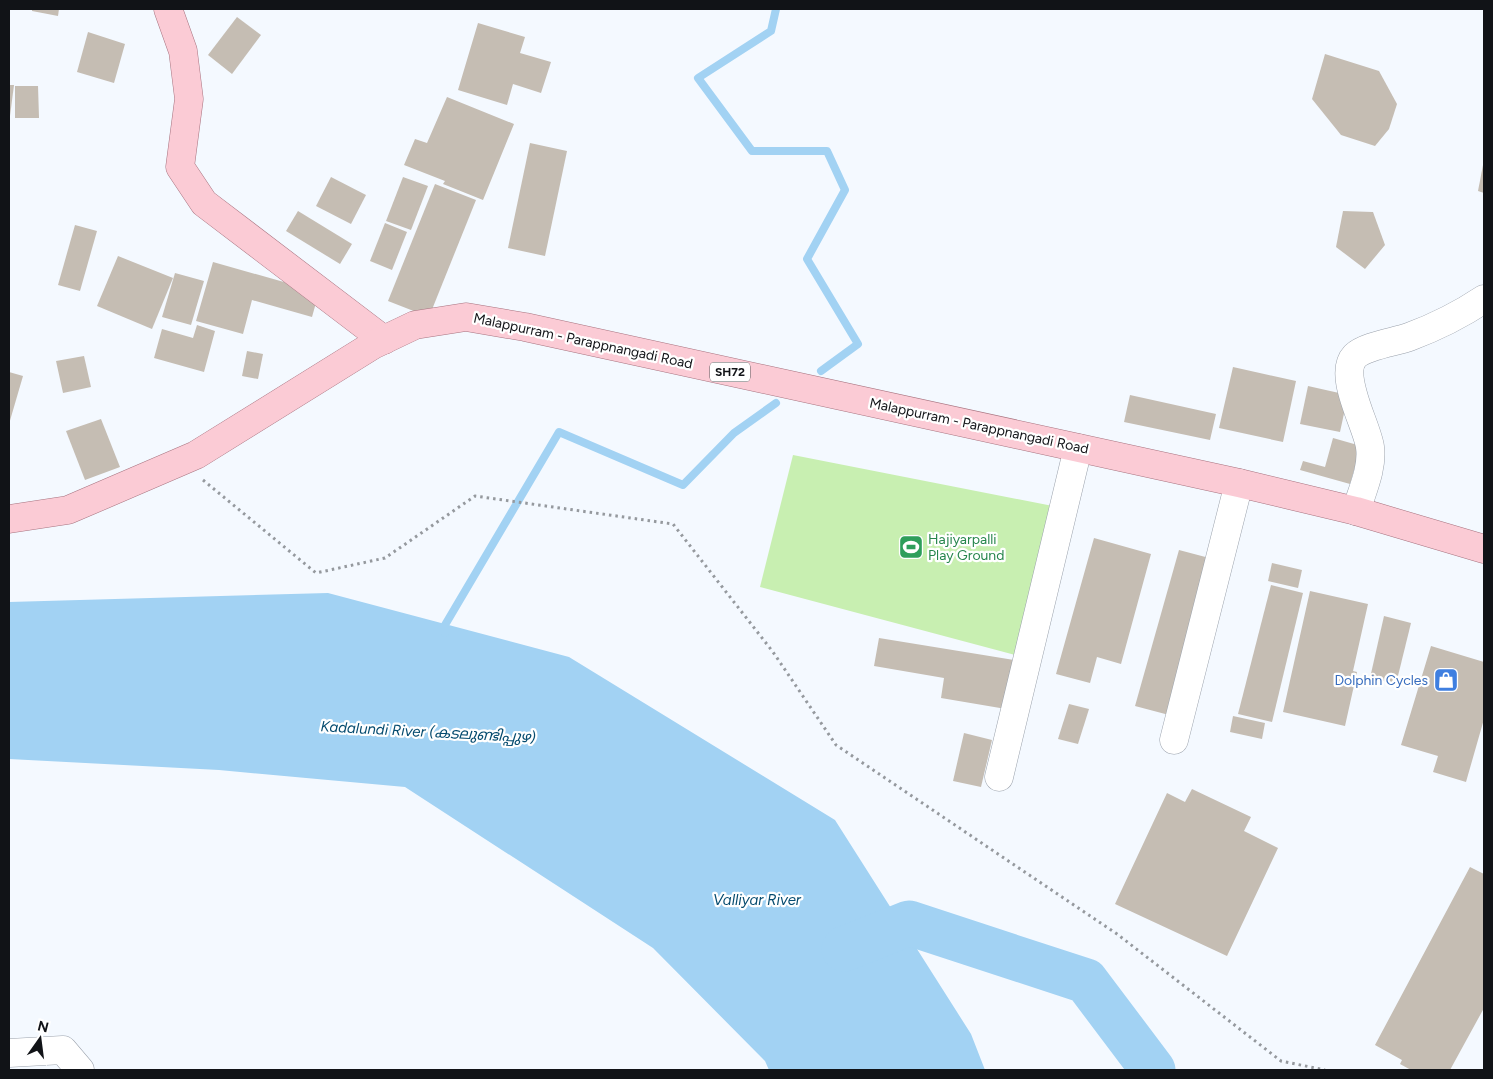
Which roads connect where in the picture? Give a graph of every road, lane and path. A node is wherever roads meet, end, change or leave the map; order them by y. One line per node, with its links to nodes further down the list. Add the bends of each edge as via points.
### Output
1 (168, 9): 3 (main road, via 183,52 189,99 180,167 204,203)
2 (1484, 299): 7 (street, via 1458,316 1355,356 1350,366 1350,386 1370,447 1370,459)
3 (384, 340): 4 (main road, Malappurram - Parappnangadi Road / SH72, via 415,325 466,317 525,327); 5 (main road, Malappurram - Parappnangadi Road / SH72)
4 (1078, 448): 6 (main road, Malappurram - Parappnangadi Road / SH72); 11 (street)
5 (181, 462): 8 (main road, Malappurram - Parappnangadi Road / SH72, via 68,510); 14 (path, via 316,573 386,558 475,496 673,524 773,652 836,745 1117,934 1281,1061)
6 (1239, 483): 7 (main road, Malappurram - Parappnangadi Road / SH72); 10 (street)
7 (1356, 511): 9 (main road, Malappurram - Parappnangadi Road / SH72)
8 (9, 518)
9 (1484, 549)
10 (1174, 740)
11 (999, 777)
12 (9, 1053): 13 (street, via 62,1050)
13 (80, 1070)
14 (1325, 1070)

